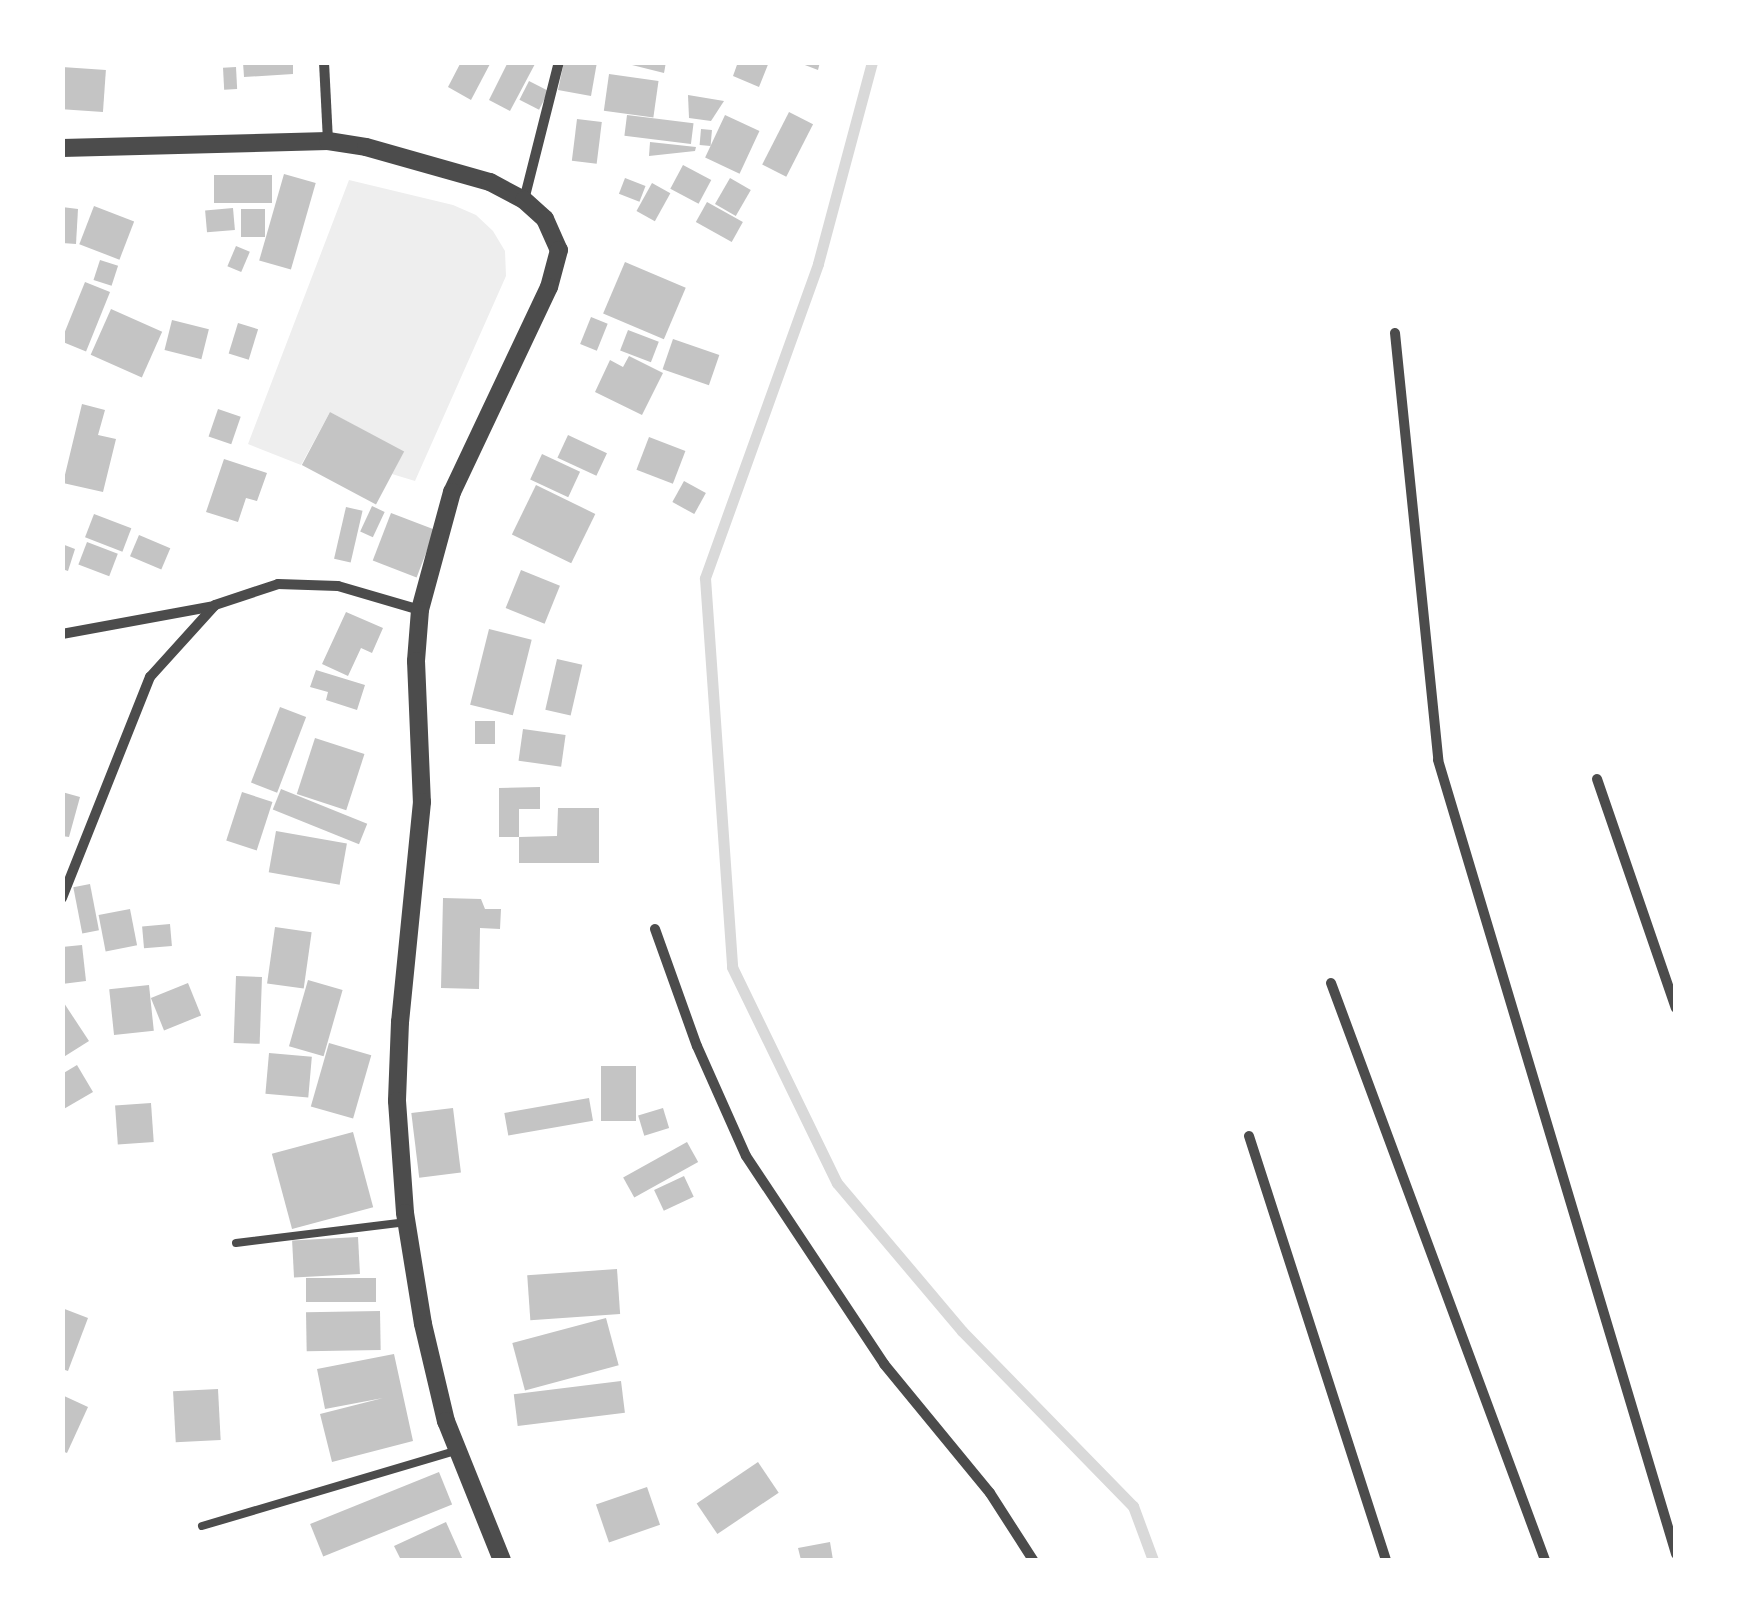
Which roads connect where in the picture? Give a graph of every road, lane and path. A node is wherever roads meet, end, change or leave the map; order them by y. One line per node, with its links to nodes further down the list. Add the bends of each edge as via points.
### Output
1 (324, 62): 3 (street)
2 (560, 62): 5 (street)
3 (328, 141): 4 (street); 5 (street, via 490,182)
4 (62, 148)
5 (524, 200): 8 (street, via 545,219 559,250 549,287 452,492)
6 (1395, 333): 20 (street, via 1438,760)
7 (215, 605): 8 (street, via 292,584 338,586); 9 (street); 11 (street, via 150,677)
8 (420, 610): 16 (street, via 422,802 396,1100)
9 (62, 634)
10 (1597, 779): 14 (street)
11 (62, 898)
12 (654, 929): 22 (street, via 746,1156 884,1364 990,1493)
13 (1330, 983): 24 (street)
14 (1676, 1008)
15 (1249, 1136): 23 (street)
16 (407, 1222): 17 (lane); 18 (street, via 423,1324)
17 (236, 1243)
18 (458, 1450): 19 (lane); 21 (street)
19 (202, 1526)
20 (1676, 1554)
21 (502, 1560)
22 (1033, 1560)
23 (1386, 1560)
24 (1546, 1560)

